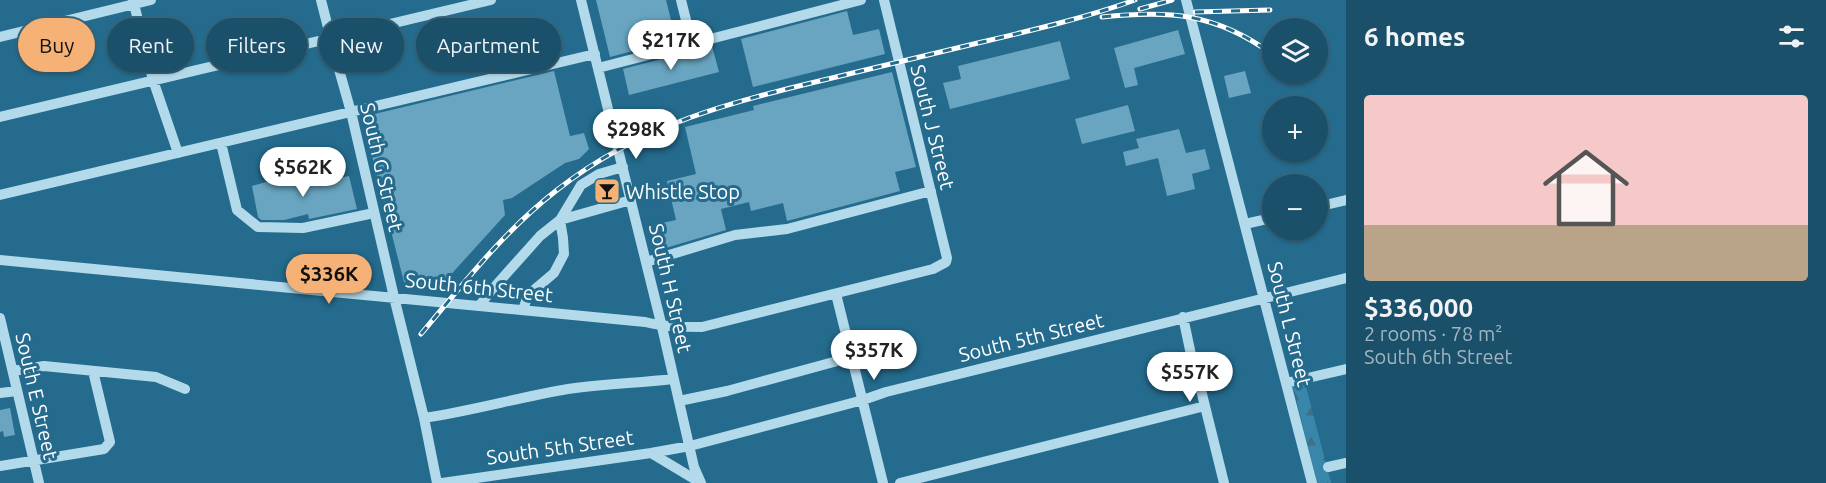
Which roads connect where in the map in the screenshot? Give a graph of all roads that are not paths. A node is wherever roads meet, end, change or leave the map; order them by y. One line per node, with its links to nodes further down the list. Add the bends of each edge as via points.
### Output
1 (151, 0): 9 (street)
2 (321, 0): 10 (street, South G Street)
3 (491, 0): 11 (street)
4 (581, 0): 15 (street, South H Street)
5 (681, 0): 14 (street)
6 (861, 0): 14 (street)
7 (884, 0): 24 (street, South J Street)
8 (1186, 0): 32 (street, South L Street)
9 (133, 2): 12 (street); 18 (street)
10 (326, 18)
11 (404, 21)
12 (0, 37)
13 (319, 41): 18 (street)
14 (692, 44): 16 (street)
15 (595, 54): 16 (street, South H Street); 19 (street)
16 (598, 68): 23 (street, South H Street)
17 (340, 72): 19 (street, South G Street)
18 (153, 80): 20 (street); 22 (street)
19 (351, 112): 21 (street); 29 (street, South G Street)
20 (0, 117)
21 (221, 143): 22 (street); 29 (street, via 237,210 258,227 303,228)
22 (178, 153): 25 (street)
23 (623, 167): 26 (street, South H Street); 30 (street, via 598,174 581,185)
24 (930, 191): 34 (street, via 786,229 735,235); 35 (street, South J Street)
25 (0, 195)
26 (631, 200): 30 (street); 34 (street, South H Street)
27 (1346, 200): 28 (street)
28 (1328, 204)
29 (374, 213): 38 (street, South G Street)
30 (560, 220): 40 (street, via 540,236); 41 (street, via 564,254 554,273 528,295)
31 (1262, 220): 32 (street)
32 (1245, 224): 39 (street, South L Street)
33 (0, 260): 38 (street, South 6th Street)
34 (646, 262): 44 (street, South H Street)
35 (946, 262): 37 (street, South 6th Street, via 933,269)
36 (1346, 278): 39 (street, South 5th Street)
37 (836, 294): 44 (street, South 6th Street, via 702,327); 45 (street)
38 (394, 297): 40 (street, South 6th Street); 57 (street, South G Street)
39 (1264, 297): 43 (street, South 5th Street); 50 (street, South L Street)
40 (480, 305): 41 (street, South 6th Street)
41 (523, 310): 44 (street, South 6th Street)
42 (0, 318): 48 (street, South E Street)
43 (1183, 318): 54 (street, South 5th Street); 56 (street)
44 (662, 327): 49 (street, South H Street)
45 (852, 357): 54 (street); 55 (street)
46 (1346, 369): 50 (street)
47 (93, 371): 48 (street, via 44,366); 51 (street, via 156,377); 60 (street, via 110,442 104,449)
48 (13, 372): 52 (street, South E Street)
49 (673, 379): 55 (street, South H Street); 57 (street, via 567,389)
50 (1286, 383): 71 (street, South L Street)
51 (185, 390)
52 (17, 391): 53 (street); 60 (street, South E Street)
53 (0, 393)
54 (863, 400): 58 (street, South 5th Street); 68 (street)
55 (679, 401): 58 (street, South H Street)
56 (1205, 406): 69 (street); 70 (street)
57 (424, 418): 65 (street, South G Street)
58 (690, 446): 59 (street, South 5th Street); 67 (street, South H Street)
59 (651, 453): 66 (street, South 5th Street); 67 (street)
60 (34, 461): 62 (street); 64 (street, South E Street)
61 (1346, 463): 63 (street)
62 (0, 466)
63 (1328, 467)
64 (39, 483)
65 (437, 483)
66 (442, 483)
67 (701, 483)
68 (883, 483)
69 (900, 483)
70 (1224, 483)
71 (1312, 483)

